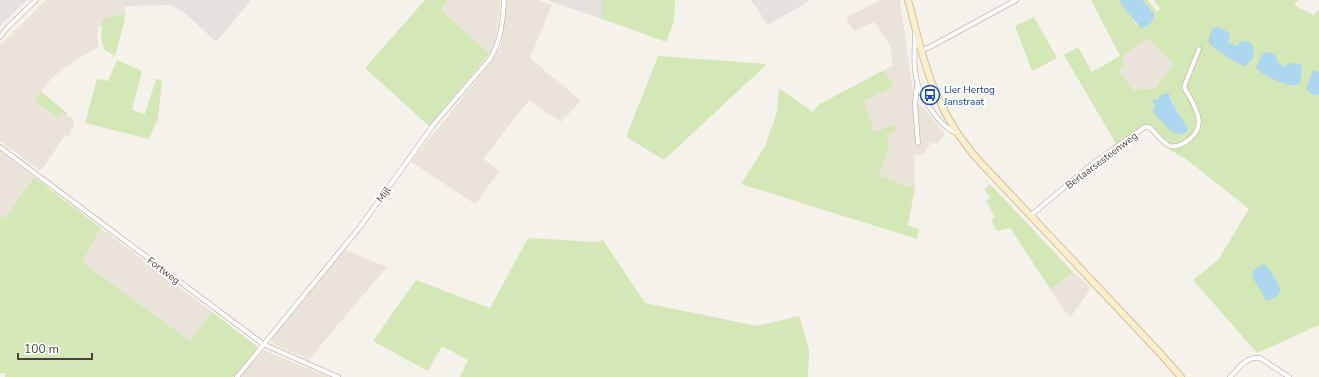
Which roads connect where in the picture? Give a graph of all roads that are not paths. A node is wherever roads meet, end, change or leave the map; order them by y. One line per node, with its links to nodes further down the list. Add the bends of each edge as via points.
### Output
1 (36, 0): 6 (street)
2 (504, 0): 14 (street, Mijl, via 498,41 489,60 434,124 356,231)
3 (908, 0): 5 (street)
4 (1016, 0): 8 (street)
5 (914, 23): 8 (street); 9 (street)
6 (0, 37)
7 (1199, 49): 13 (street, Berlaarsesteenweg, via 1184,87 1200,118 1198,130 1188,141 1180,146 1171,147 1146,127 1092,164)
8 (922, 50): 10 (street, via 934,89)
9 (917, 84): 10 (street, via 940,121); 11 (street, via 915,104)
10 (958, 133): 13 (street, via 981,163)
11 (918, 143)
12 (0, 147): 14 (street, Fortweg)
13 (1030, 216): 17 (street)
14 (263, 344): 15 (street, Mijl); 16 (street, Fortweg)
15 (237, 377)
16 (338, 377)
17 (1180, 377)
18 (1230, 377): 19 (street, via 1248,360 1255,357)
19 (1289, 377)

